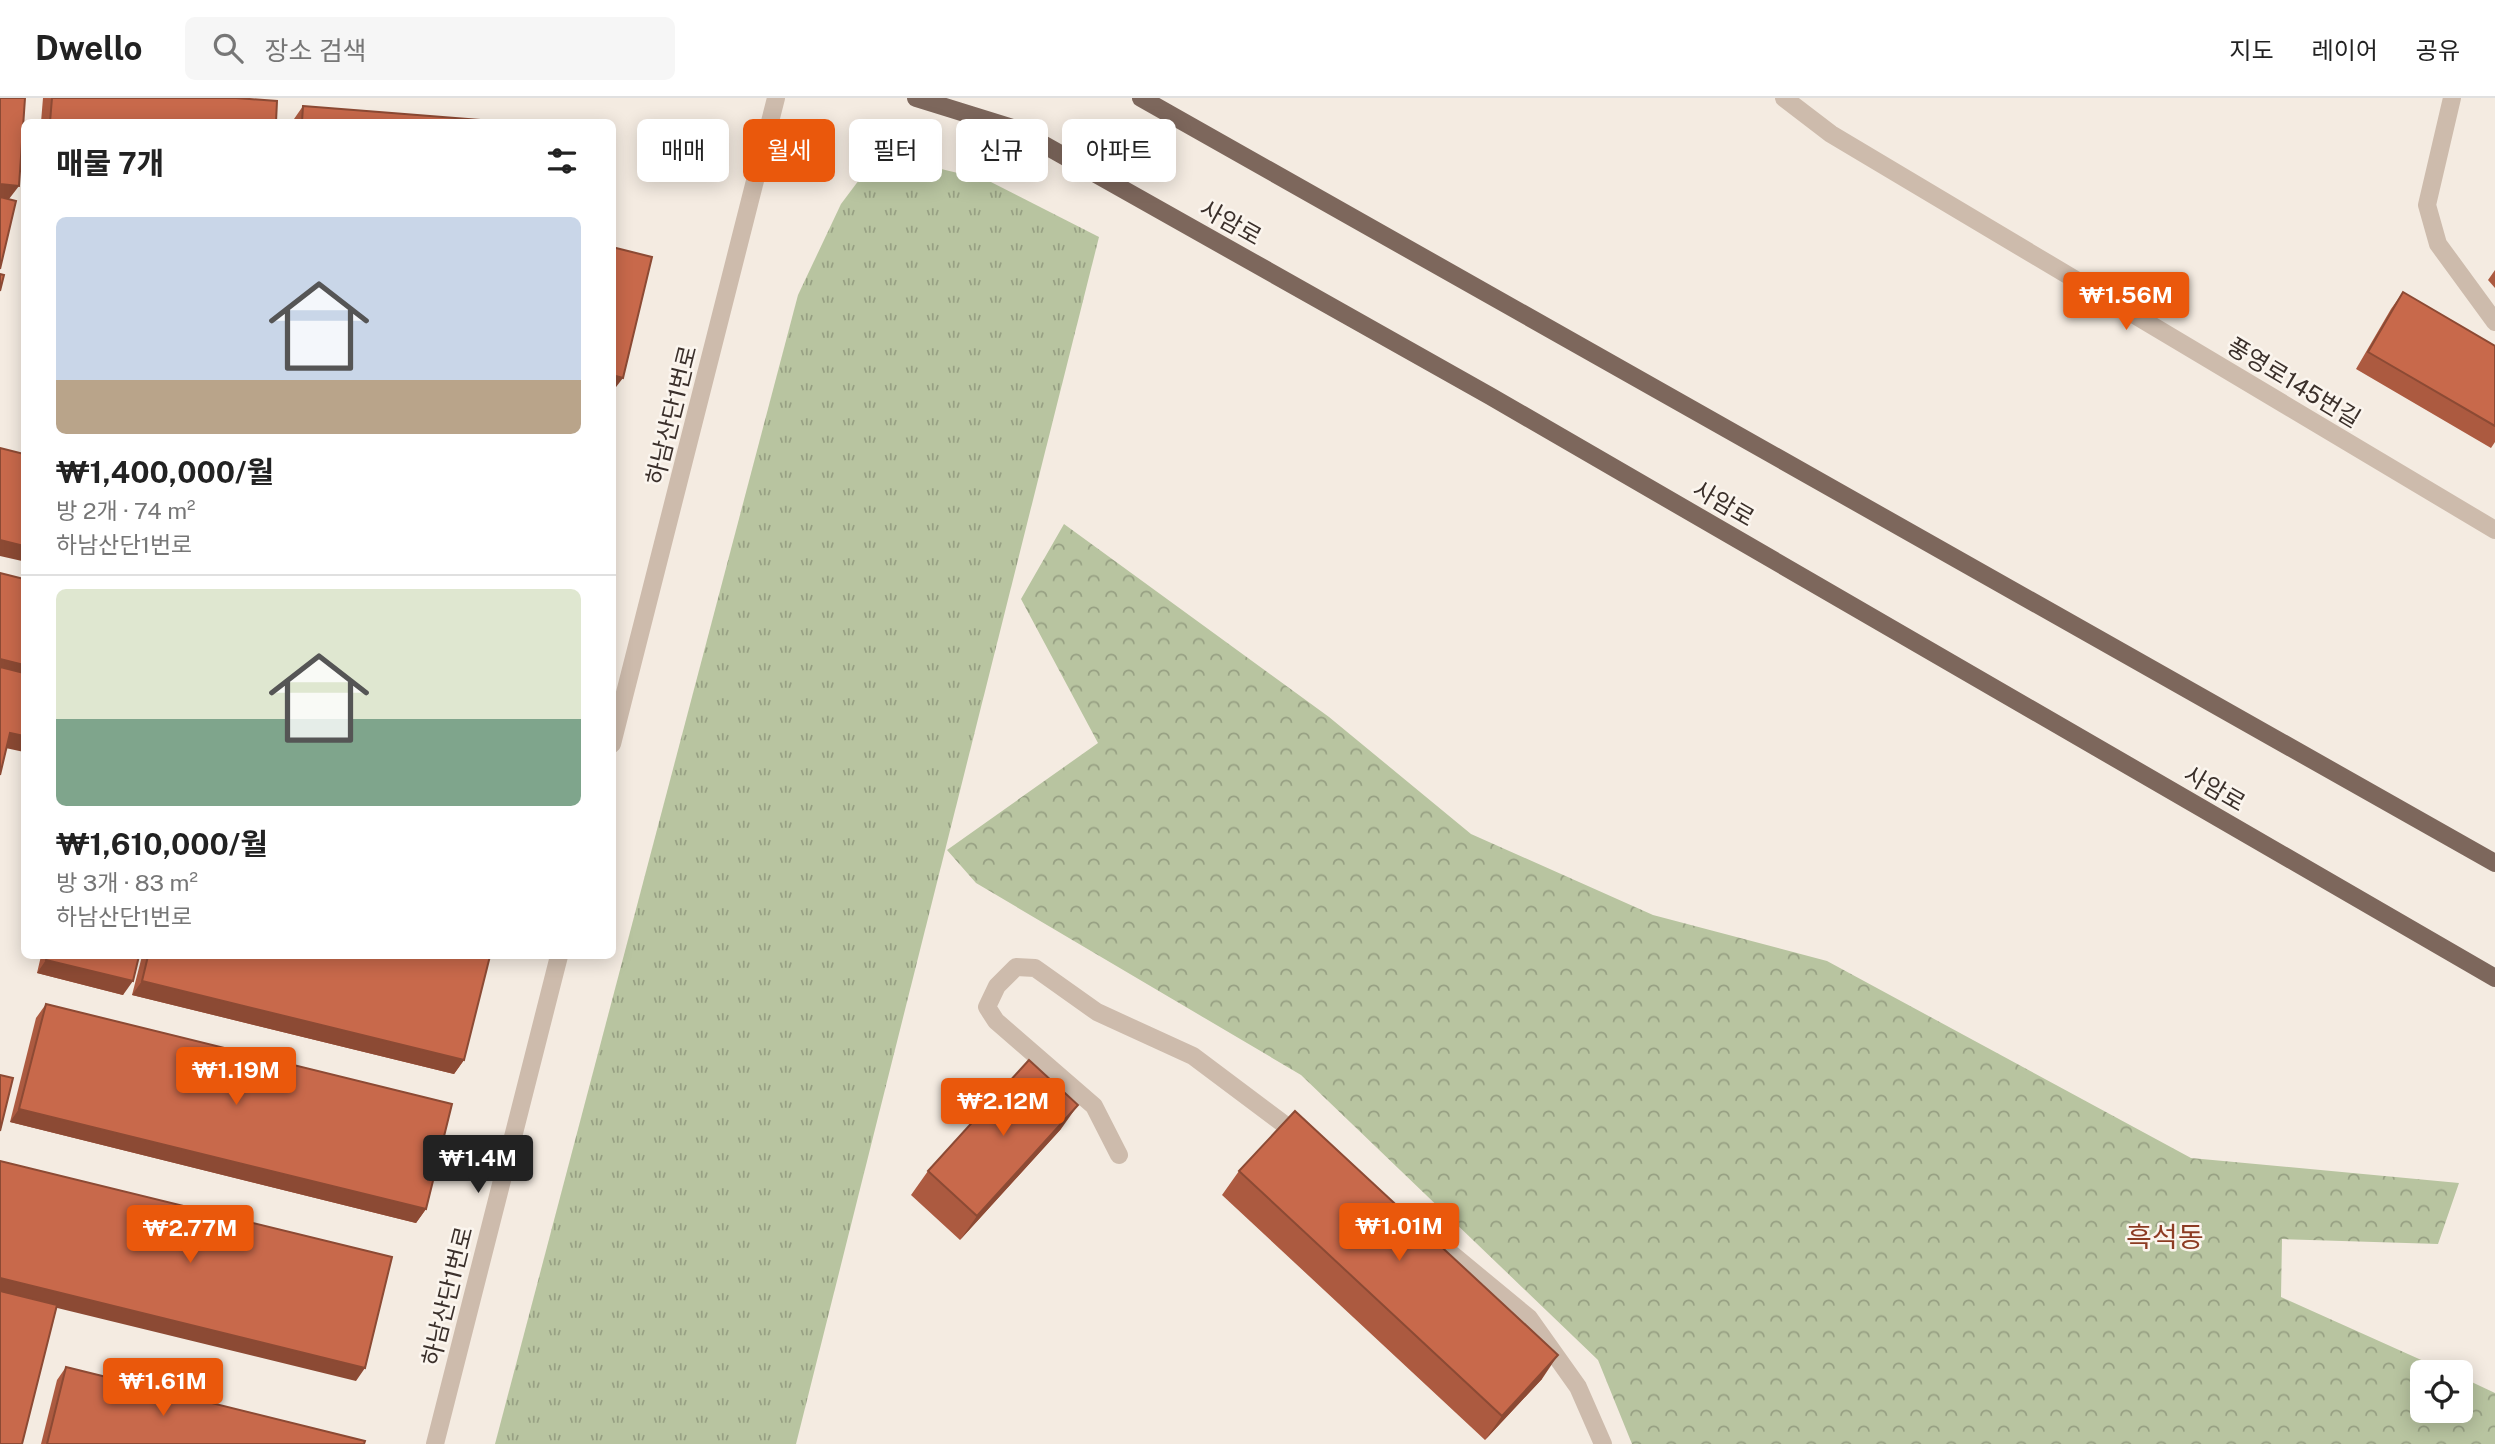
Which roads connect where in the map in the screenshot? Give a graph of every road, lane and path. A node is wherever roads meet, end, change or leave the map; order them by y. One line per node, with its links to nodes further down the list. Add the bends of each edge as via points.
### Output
1 (776, 98): 8 (street, 하남산단1번로)
2 (916, 98): 11 (main road, 사암로, via 1016,129 1490,396)
3 (1141, 98): 9 (main road)
4 (1784, 98): 7 (street, 풍영로145번길, via 1831,134)
5 (2452, 98): 6 (street, via 2427,205 2438,244)
6 (2495, 322)
7 (2495, 530)
8 (616, 728)
9 (2495, 863)
10 (558, 959): 15 (street, 하남산단1번로)
11 (2495, 978)
12 (1313, 1146): 13 (street, via 1193,1056 1097,1012 1035,968 1016,967 987,1007 996,1021 1094,1106)
13 (1119, 1155)
14 (1389, 1204): 16 (street, via 1529,1318 1578,1387)
15 (435, 1444)
16 (1603, 1444)

